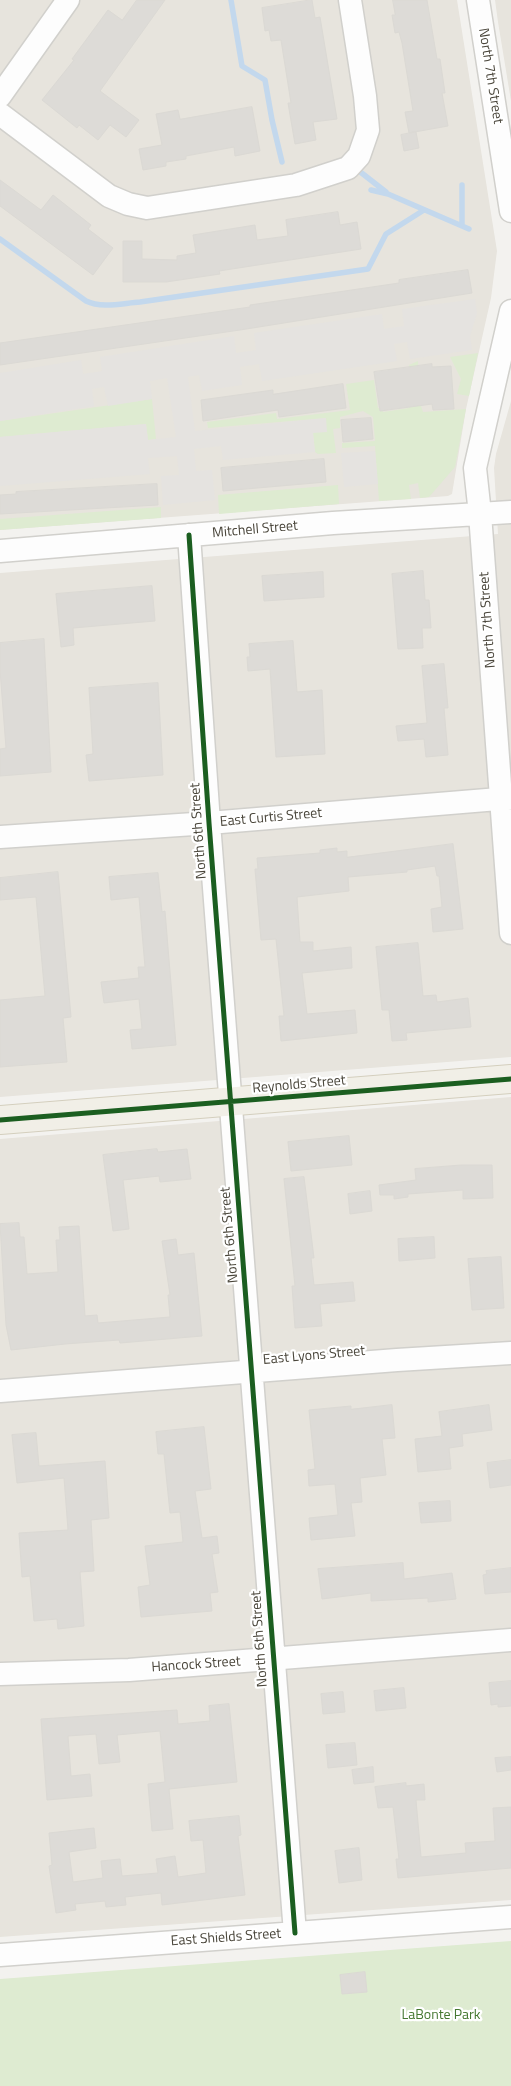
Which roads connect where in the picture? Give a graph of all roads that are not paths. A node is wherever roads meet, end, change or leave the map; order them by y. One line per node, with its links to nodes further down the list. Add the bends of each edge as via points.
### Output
1 (68, 0): 4 (street)
2 (350, 0): 5 (street, via 368,130 359,156 348,168 324,177 296,185 147,208 109,196)
3 (478, 0): 6 (street, North 7th Street)
4 (0, 96)
5 (0, 114)
6 (511, 210)
7 (511, 311): 9 (street, North 7th Street, via 475,468)
8 (511, 512): 9 (street, Mitchell Street)
9 (480, 514): 10 (street, Mitchell Street); 12 (street, North 7th Street)
10 (189, 535): 11 (street, Mitchell Street); 13 (street, North 6th Street)
11 (0, 551)
12 (506, 798): 13 (street, East Curtis Street); 15 (street, North 7th Street)
13 (209, 823): 14 (street, East Curtis Street); 17 (street, North 6th Street)
14 (0, 837)
15 (511, 933)
16 (511, 1079): 17 (main road, Reynolds Street)
17 (230, 1102): 18 (main road, Reynolds Street); 20 (street, North 6th Street)
18 (0, 1120)
19 (511, 1353): 20 (street, East Lyons Street)
20 (252, 1372): 21 (street, East Lyons Street); 23 (street, North 6th Street)
21 (0, 1391)
22 (511, 1640): 23 (street, Hancock Street)
23 (273, 1659): 24 (street, Hancock Street, via 129,1670); 26 (street, North 6th Street)
24 (0, 1674)
25 (511, 1917): 26 (street, East Shields Street)
26 (295, 1933): 27 (street, East Shields Street)
27 (1, 1949)

